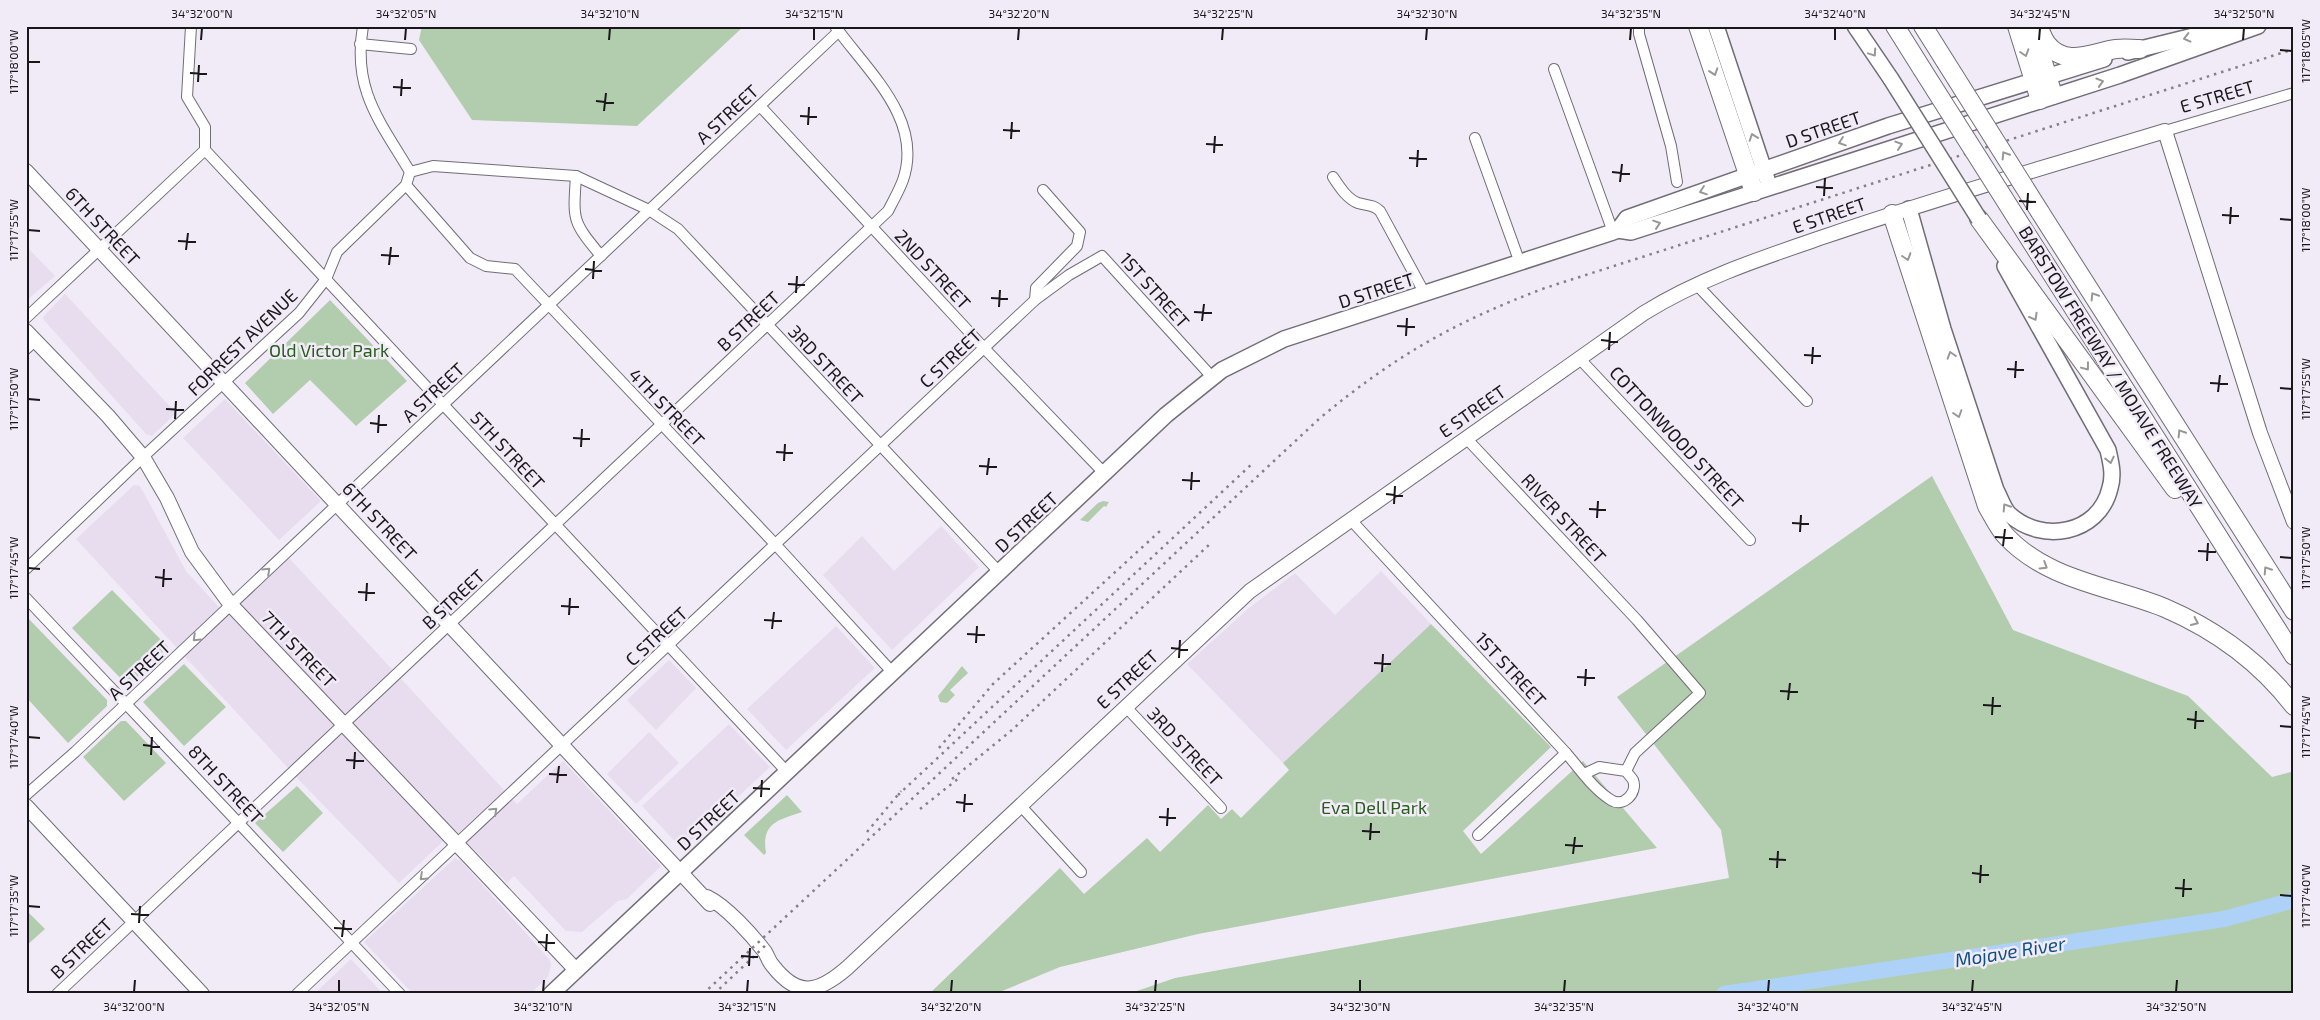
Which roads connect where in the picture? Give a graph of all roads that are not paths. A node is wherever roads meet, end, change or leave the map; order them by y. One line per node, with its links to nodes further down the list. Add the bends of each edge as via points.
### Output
1 (191, 26): 27 (street, via 187,97 205,127)
2 (363, 26): 16 (street)
3 (1639, 26): 33 (street, via 1671,146)
4 (1698, 26): 30 (highway, one-way to 30)
5 (1716, 26): 30 (main road, one-way to 5)
6 (1855, 26): 39 (main road, one-way to 39, bridge)
7 (1895, 26): 76 (highway, BARSTOW FREEWAY / MOJAVE FREEWAY, bridge)
8 (1923, 26): 19 (highway, BARSTOW FREEWAY / MOJAVE FREEWAY)
9 (1936, 26): 19 (highway, via 1943,40)
10 (2017, 26): 21 (highway, one-way to 21)
11 (2032, 26): 21 (highway)
12 (2038, 26): 18 (highway, via 2047,44 2072,58 2117,49)
13 (2234, 26): 18 (main road, D STREET, one-way to 18)
14 (2258, 26): 23 (main road, D STREET, one-way to 14, via 2155,64)
15 (837, 29): 24 (street, A STREET); 40 (street, B STREET, via 901,117 907,151 903,179 888,212)
16 (360, 44): 17 (street); 29 (street, via 364,90 375,115)
17 (411, 49)
18 (2140, 49): 21 (main road, D STREET)
19 (1945, 61): 74 (highway, BARSTOW FREEWAY / MOJAVE FREEWAY, one-way to 19, bridge)
20 (1554, 69): 41 (street)
21 (2040, 78): 23 (highway); 30 (main road, D STREET, one-way to 30)
22 (2294, 93): 25 (street, E STREET)
23 (2047, 97): 36 (main road, D STREET, one-way to 23)
24 (760, 106): 37 (street, A STREET); 40 (street, 2ND STREET)
25 (2165, 131): 38 (street, E STREET); 66 (street, via 2260,433)
26 (1475, 138): 44 (street)
27 (205, 150): 42 (street); 45 (street, 5TH STREET)
28 (26, 171): 42 (street, 6TH STREET)
29 (410, 172): 31 (street, 3RD STREET, via 433,166); 34 (street, FORREST AVENUE)
30 (1756, 172): 36 (highway); 41 (main road, D STREET, one-way to 41, via 1627,218)
31 (576, 176): 37 (street, 3RD STREET); 43 (street, via 573,214 581,233)
32 (1333, 177): 47 (street, via 1357,202 1375,206 1380,211)
33 (1677, 182)
34 (406, 185): 45 (street, FORREST AVENUE, via 337,252); 49 (street, 4TH STREET, via 470,258 486,266 515,269)
35 (1043, 190): 48 (street, via 1080,232 1077,246 1036,288)
36 (1762, 190): 41 (main road, D STREET, one-way to 36, via 1631,232)
37 (649, 210): 43 (street, A STREET); 51 (street, 3RD STREET, via 678,229)
38 (1900, 211): 39 (main road, one-way to 38, via 2108,450 2112,468 2110,488 2102,507 2089,521 2072,530 2052,533 2027,527 2008,513 1996,490); 46 (street, E STREET, via 1736,267); 82 (highway, one-way to 82, via 1987,506 2004,534 2023,552 2051,570 2164,608 2209,629 2246,655)
39 (1983, 225): 76 (highway, one-way to 76, via 2144,444 2252,601)
40 (871, 227): 51 (street, B STREET); 53 (street, 2ND STREET)
41 (1616, 231): 44 (main road, D STREET)
42 (99, 248): 50 (street); 56 (street, 6TH STREET)
43 (601, 256): 49 (street, A STREET)
44 (1520, 263): 47 (main road, D STREET)
45 (326, 279): 56 (street, FORREST AVENUE, via 300,313); 58 (street, 5TH STREET)
46 (1696, 284): 54 (street, E STREET, via 1660,303); 57 (street)
47 (1425, 294): 55 (main road, D STREET, via 1284,339)
48 (1035, 300): 53 (street, C STREET); 55 (street, 1ST STREET, via 1102,256)
49 (548, 305): 58 (street, A STREET); 59 (street, 4TH STREET)
50 (26, 318)
51 (768, 325): 59 (street, B STREET); 61 (street, 3RD STREET)
52 (29, 340): 62 (street, 7TH STREET, via 108,416)
53 (984, 348): 61 (street, C STREET); 63 (street, 2ND STREET)
54 (1579, 358): 60 (street, E STREET); 68 (street, COTTONWOOD STREET)
55 (1212, 377): 63 (main road, D STREET, via 1166,415)
56 (225, 382): 62 (street, FORREST AVENUE); 64 (street, 6TH STREET)
57 (1808, 401)
58 (443, 405): 64 (street, A STREET); 67 (street, 5TH STREET)
59 (662, 425): 67 (street, B STREET); 69 (street, 4TH STREET)
60 (1466, 438): 65 (street, E STREET); 86 (street, RIVER STREET, via 1637,620 1700,693 1635,753)
61 (881, 446): 69 (street, C STREET); 71 (street, 3RD STREET)
62 (143, 457): 70 (street, FORREST AVENUE); 73 (street, 7TH STREET, via 168,498 192,552)
63 (1105, 474): 71 (main road, D STREET)
64 (338, 503): 73 (street, A STREET, one-way to 64); 75 (street, 6TH STREET)
65 (1350, 519): 81 (street, E STREET, via 1250,591); 85 (street, 1ST STREET)
66 (2294, 522)
67 (556, 525): 75 (street, B STREET); 77 (street, 5TH STREET)
68 (1750, 540)
69 (776, 545): 77 (street, C STREET); 79 (street, 4TH STREET)
70 (26, 569)
71 (1000, 573): 79 (main road, D STREET)
72 (26, 598): 80 (street, 8TH STREET)
73 (231, 604): 80 (street, A STREET, one-way to 80); 83 (street, 7TH STREET)
74 (2294, 611)
75 (450, 624): 83 (street, B STREET); 84 (street, 6TH STREET)
76 (2275, 627): 78 (highway, BARSTOW FREEWAY / MOJAVE FREEWAY)
77 (669, 646): 84 (street, C STREET); 87 (street, 5TH STREET)
78 (2294, 656)
79 (893, 673): 87 (main road, D STREET)
80 (127, 703): 89 (street, A STREET); 93 (street, 8TH STREET)
81 (1126, 706): 90 (street, E STREET); 92 (street, 3RD STREET)
82 (2294, 706)
83 (344, 724): 93 (street, B STREET); 95 (street, 7TH STREET)
84 (563, 746): 95 (street, C STREET, one-way to 84); 96 (street, 6TH STREET)
85 (1566, 753): 88 (street, 1ST STREET); 94 (street)
86 (1626, 771): 88 (street, via 1599,767); 88 (street, 1ST STREET, via 1634,787 1630,798 1624,802 1613,802)
87 (787, 772): 96 (main road, D STREET)
88 (1584, 774)
89 (26, 795)
90 (1020, 805): 97 (street); 101 (street, E STREET, via 835,979 822,987)
91 (26, 806): 98 (street)
92 (1221, 808)
93 (239, 822): 98 (street, B STREET); 99 (street, 8TH STREET)
94 (1478, 835)
95 (458, 844): 99 (street, C STREET, one-way to 99); 100 (street, 7TH STREET)
96 (681, 871): 100 (main road, D STREET); 101 (street, 6TH STREET, via 759,959 772,965 791,984)
97 (1081, 872)
98 (134, 920): 102 (street, B STREET); 103 (street)
99 (352, 943): 104 (street, C STREET); 105 (street, 8TH STREET)
100 (576, 970): 106 (main road, D STREET)
101 (806, 990)
102 (57, 994)
103 (202, 994)
104 (297, 994)
105 (400, 994)
106 (551, 994)

